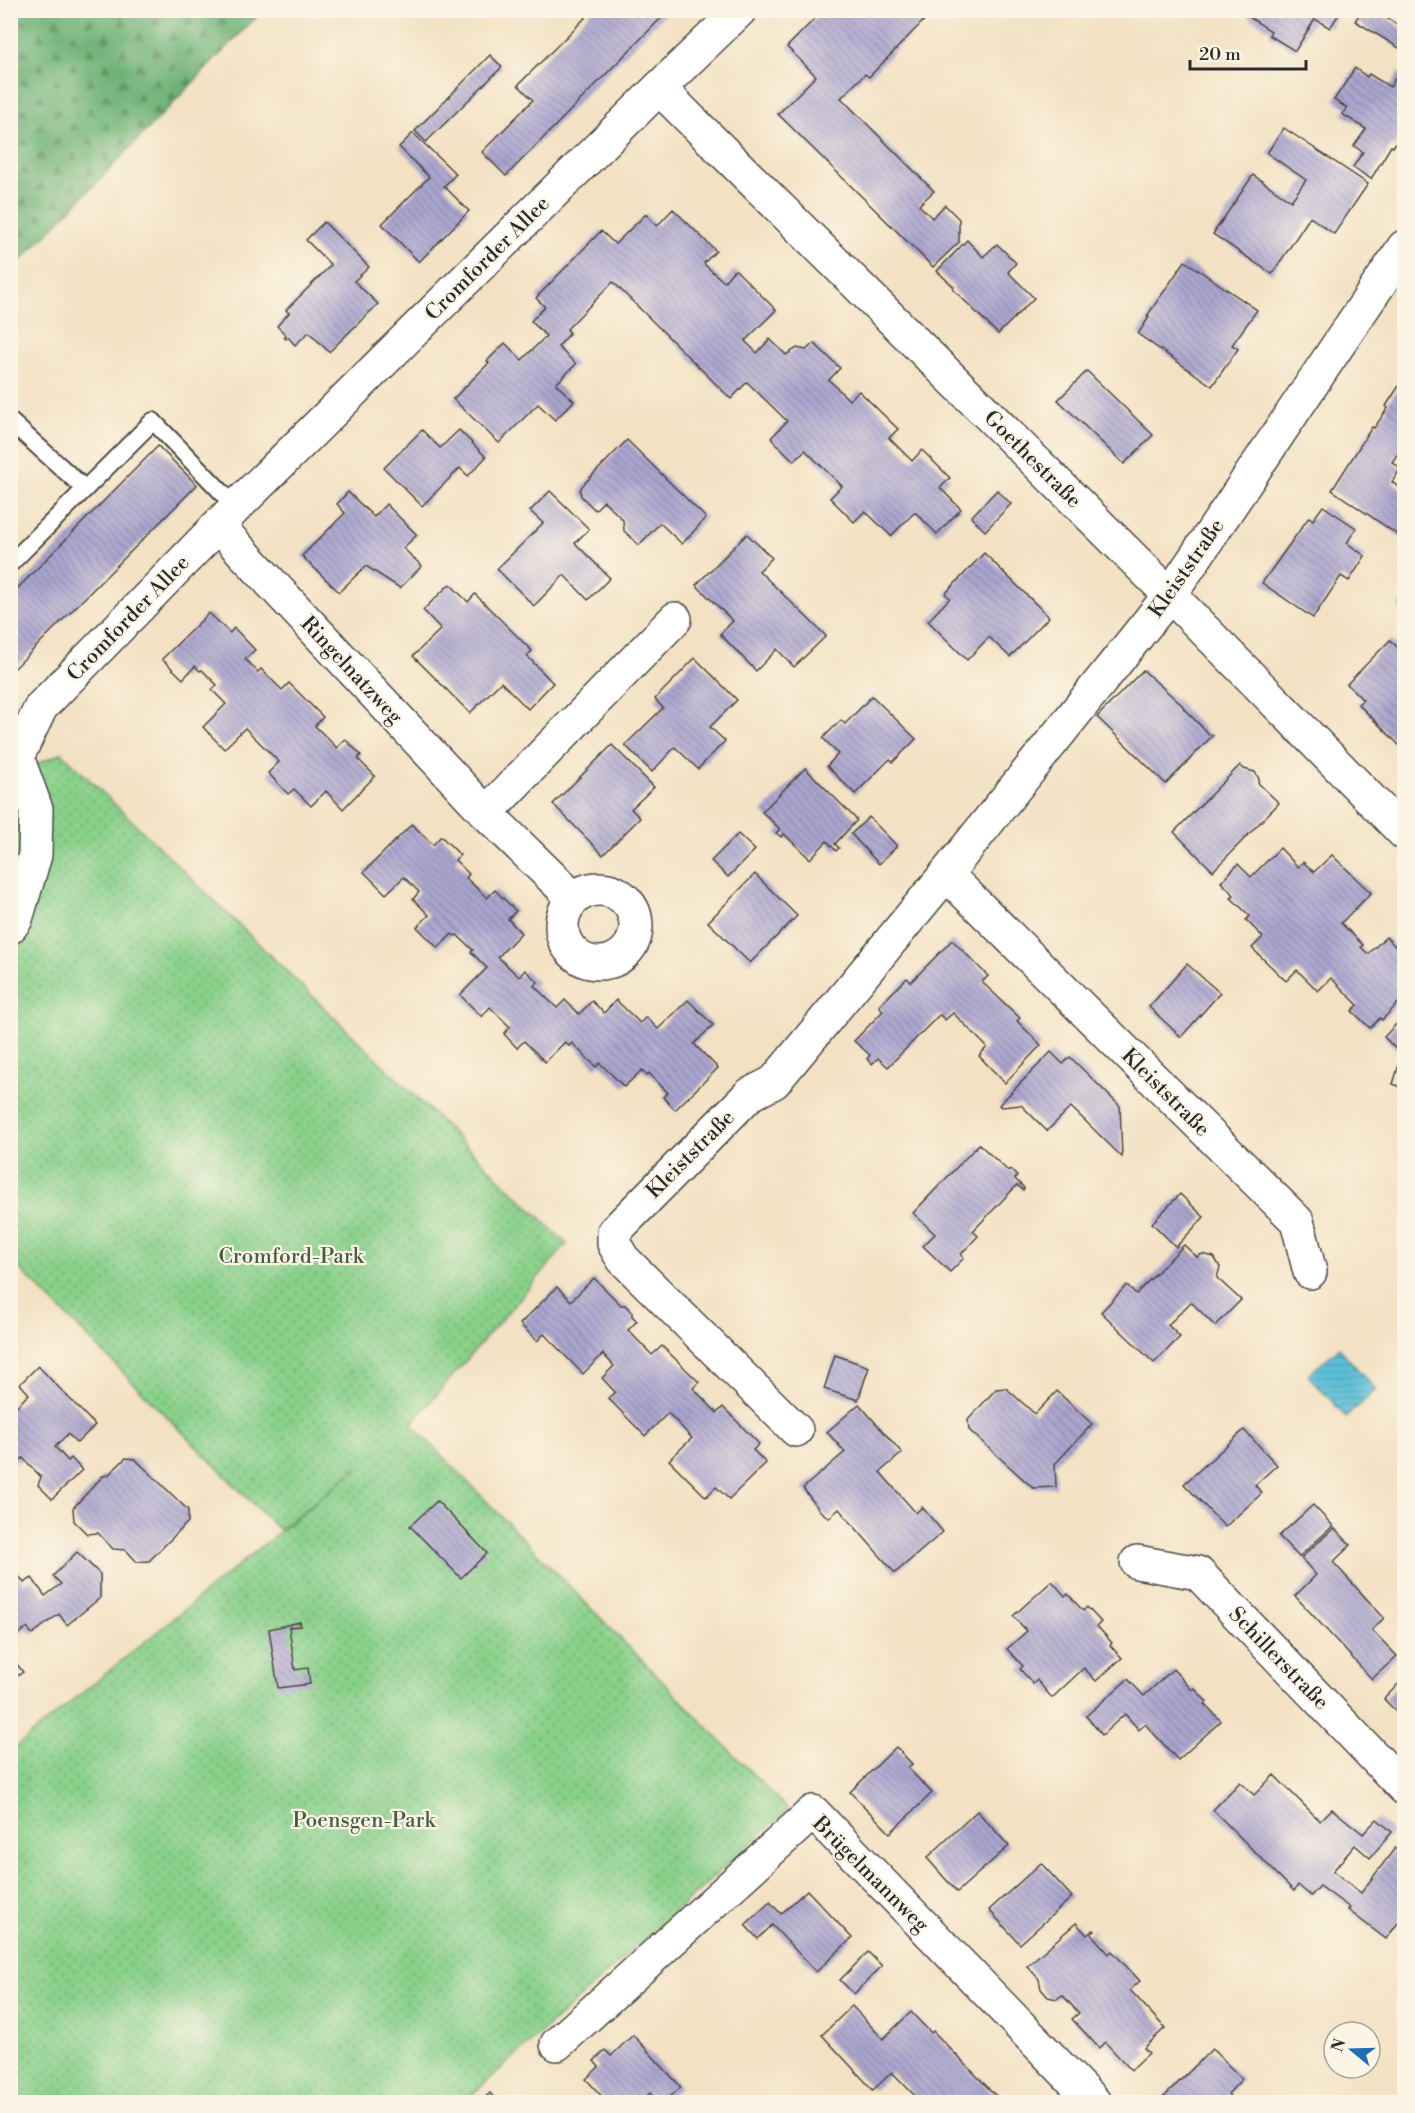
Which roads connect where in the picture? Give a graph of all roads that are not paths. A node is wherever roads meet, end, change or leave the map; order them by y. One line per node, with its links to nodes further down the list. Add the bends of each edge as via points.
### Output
1 (740, 10): 2 (street, Cromforder Allee)
2 (659, 88): 6 (street, Cromforder Allee); 8 (street, Goethestraße)
3 (1404, 247): 8 (street, Kleiststraße)
4 (10, 422): 5 (lane)
5 (85, 489): 6 (lane, via 153,421); 7 (lane)
6 (227, 517): 10 (street, Cromforder Allee); 11 (street, Ringelnatzweg)
7 (10, 564)
8 (1170, 595): 12 (street, Goethestraße); 13 (street, Kleiststraße)
9 (675, 619): 11 (street)
10 (19, 734): 15 (street, Cromforder Allee, via 17,757 36,809 35,855 16,919)
11 (486, 813): 14 (street, Ringelnatzweg)
12 (1404, 833)
13 (946, 874): 16 (street, Kleiststraße, via 1297,1221); 17 (street, Kleiststraße, via 774,1082 749,1095 614,1232 614,1244 623,1258)
14 (573, 898)
15 (10, 927)
16 (1310, 1272)
17 (796, 1430)
18 (1137, 1562): 19 (street, Schillerstraße, via 1198,1574)
19 (1404, 1788)
20 (557, 2044): 21 (street, Brügelmannweg, via 813,1812)
21 (1094, 2103)

